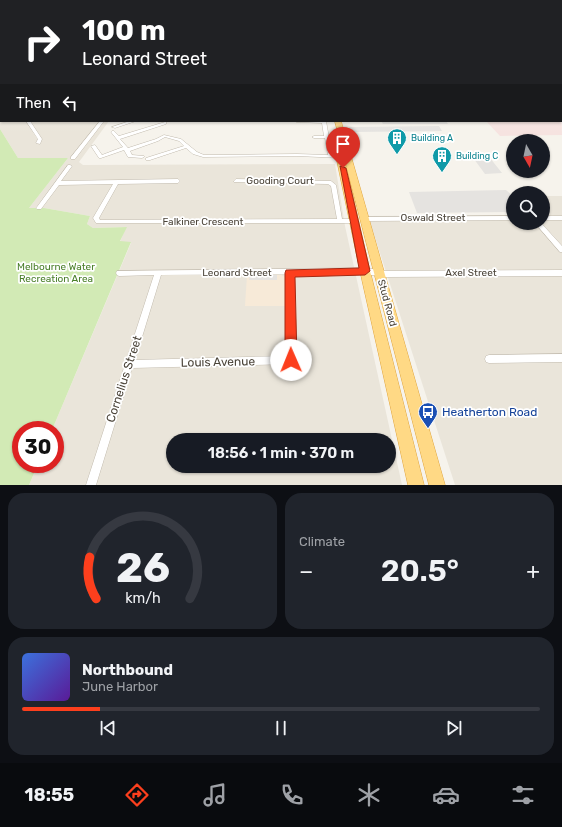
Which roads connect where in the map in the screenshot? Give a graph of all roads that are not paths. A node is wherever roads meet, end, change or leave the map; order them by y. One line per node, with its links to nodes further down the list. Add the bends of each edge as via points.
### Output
1 (29, 122): 12 (street, via 40,139)
2 (101, 122): 18 (street)
3 (131, 122): 11 (street, via 113,129)
4 (166, 122): 8 (street, via 162,131); 11 (street)
5 (324, 122): 10 (street)
6 (332, 122): 17 (highway, Stud Road)
7 (338, 122): 29 (highway, Stud Road)
8 (164, 136): 14 (street, via 177,139); 15 (street)
9 (314, 137): 10 (street)
10 (326, 137): 17 (street)
11 (118, 138): 15 (street)
12 (38, 143)
13 (93, 146): 15 (street, via 101,157)
14 (187, 146): 17 (street, via 195,154 206,156); 19 (street)
15 (126, 149): 16 (street, via 130,156)
16 (142, 157)
17 (335, 157): 29 (highway, Stud Road)
18 (73, 158)
19 (148, 159)
20 (70, 166): 24 (street)
21 (178, 181): 23 (street)
22 (236, 181): 30 (street, Gooding Court, via 329,182 333,185)
23 (116, 182): 24 (street); 30 (street, Falkiner Crescent, via 96,218 98,222)
24 (58, 183): 25 (street)
25 (39, 208)
26 (506, 218): 29 (street, Oswald Street)
27 (550, 218): 28 (street)
28 (562, 218)
29 (360, 220): 30 (street, Falkiner Crescent); 33 (highway, Stud Road); 38 (highway, Stud Road)
30 (340, 221)
31 (544, 230): 32 (street)
32 (562, 250)
33 (365, 271): 36 (street, Leonard Street); 38 (street, Leonard Street); 43 (highway, Stud Road)
34 (119, 273): 35 (street, Leonard Street)
35 (158, 273): 36 (street, Leonard Street); 41 (street, Cornelius Street)
36 (290, 273): 41 (street, Louis Avenue, via 291,360)
37 (562, 273): 38 (street, Axel Street)
38 (379, 274): 44 (highway, Stud Road)
39 (489, 358): 40 (street)
40 (562, 358)
41 (130, 364): 42 (street, Cornelius Street)
42 (91, 485)
43 (416, 485)
44 (437, 485)

